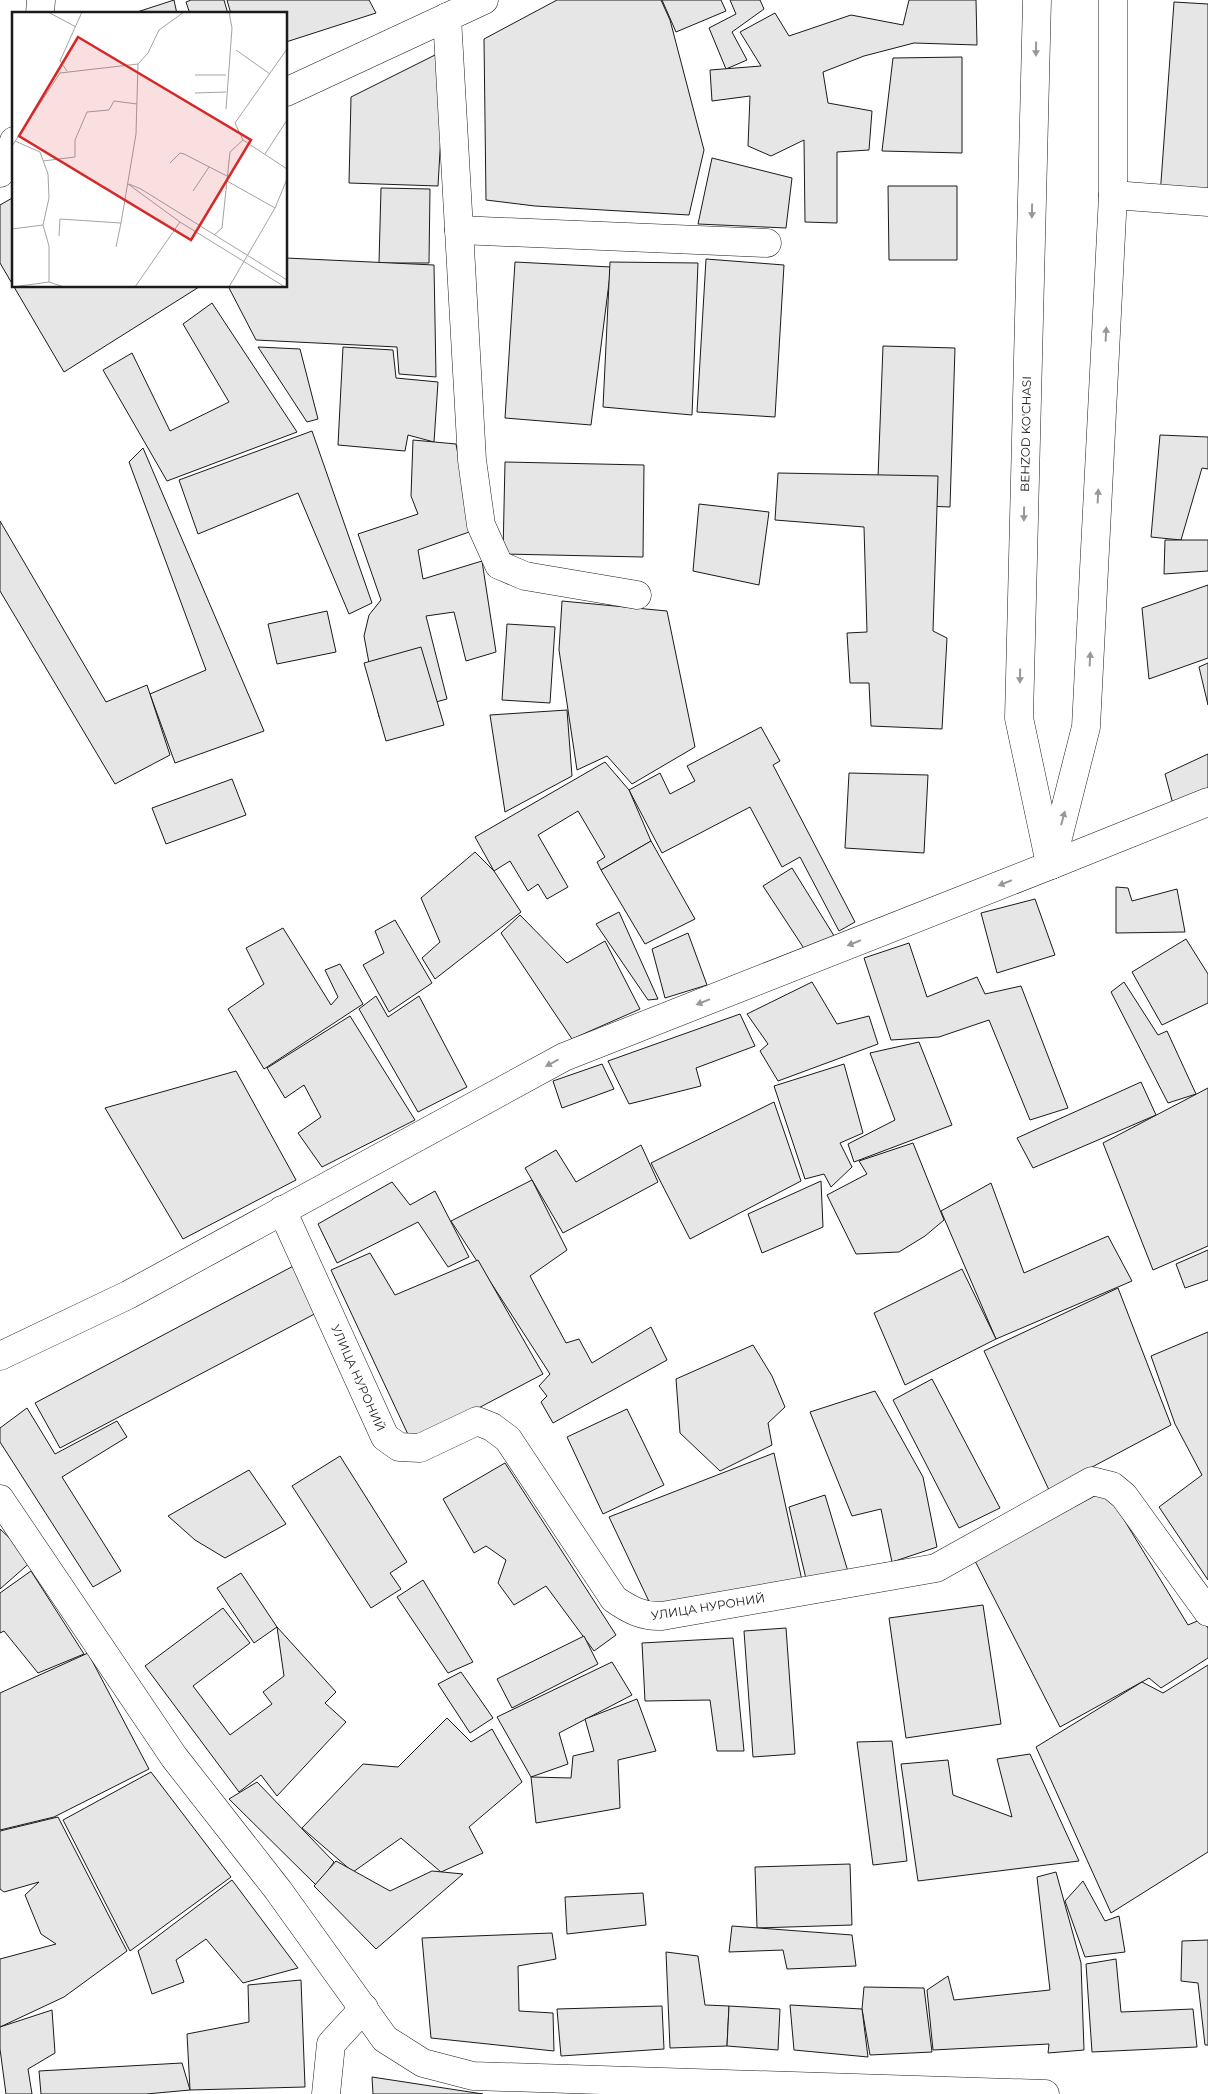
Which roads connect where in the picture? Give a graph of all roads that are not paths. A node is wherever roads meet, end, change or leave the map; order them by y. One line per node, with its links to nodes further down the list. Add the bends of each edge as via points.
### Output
1 (484, 0): 4 (street)
2 (1037, 0): 14 (street, BEHZOD KO'CHASI, one-way to 14, via 1019,718)
3 (1113, 0): 8 (street)
4 (447, 17): 5 (street); 10 (street)
5 (288, 91)
6 (12, 147): 7 (street)
7 (0, 173)
8 (1112, 194): 9 (street); 14 (street, one-way to 8, via 1086,727)
9 (1208, 202)
10 (458, 230): 11 (street); 12 (street, via 472,460 481,525 498,565 525,576)
11 (767, 244)
12 (637, 595)
13 (1208, 802): 14 (street)
14 (1051, 865): 15 (street, one-way to 15, via 564,1057)
15 (282, 1210): 16 (street, via 128,1295); 18 (street, УЛИЦА НУРОНИЙ, via 384,1437 399,1447 420,1448 477,1421 508,1438 614,1599 628,1609 646,1616 662,1616 936,1568 1092,1481 1112,1486 1124,1496)
16 (0, 1356)
17 (0, 1499): 19 (street, via 174,1757 278,1890)
18 (1208, 1612)
19 (364, 2008): 20 (street, via 331,2044); 21 (street, via 385,2040 423,2063 473,2076)
20 (326, 2094)
21 (1045, 2094)

